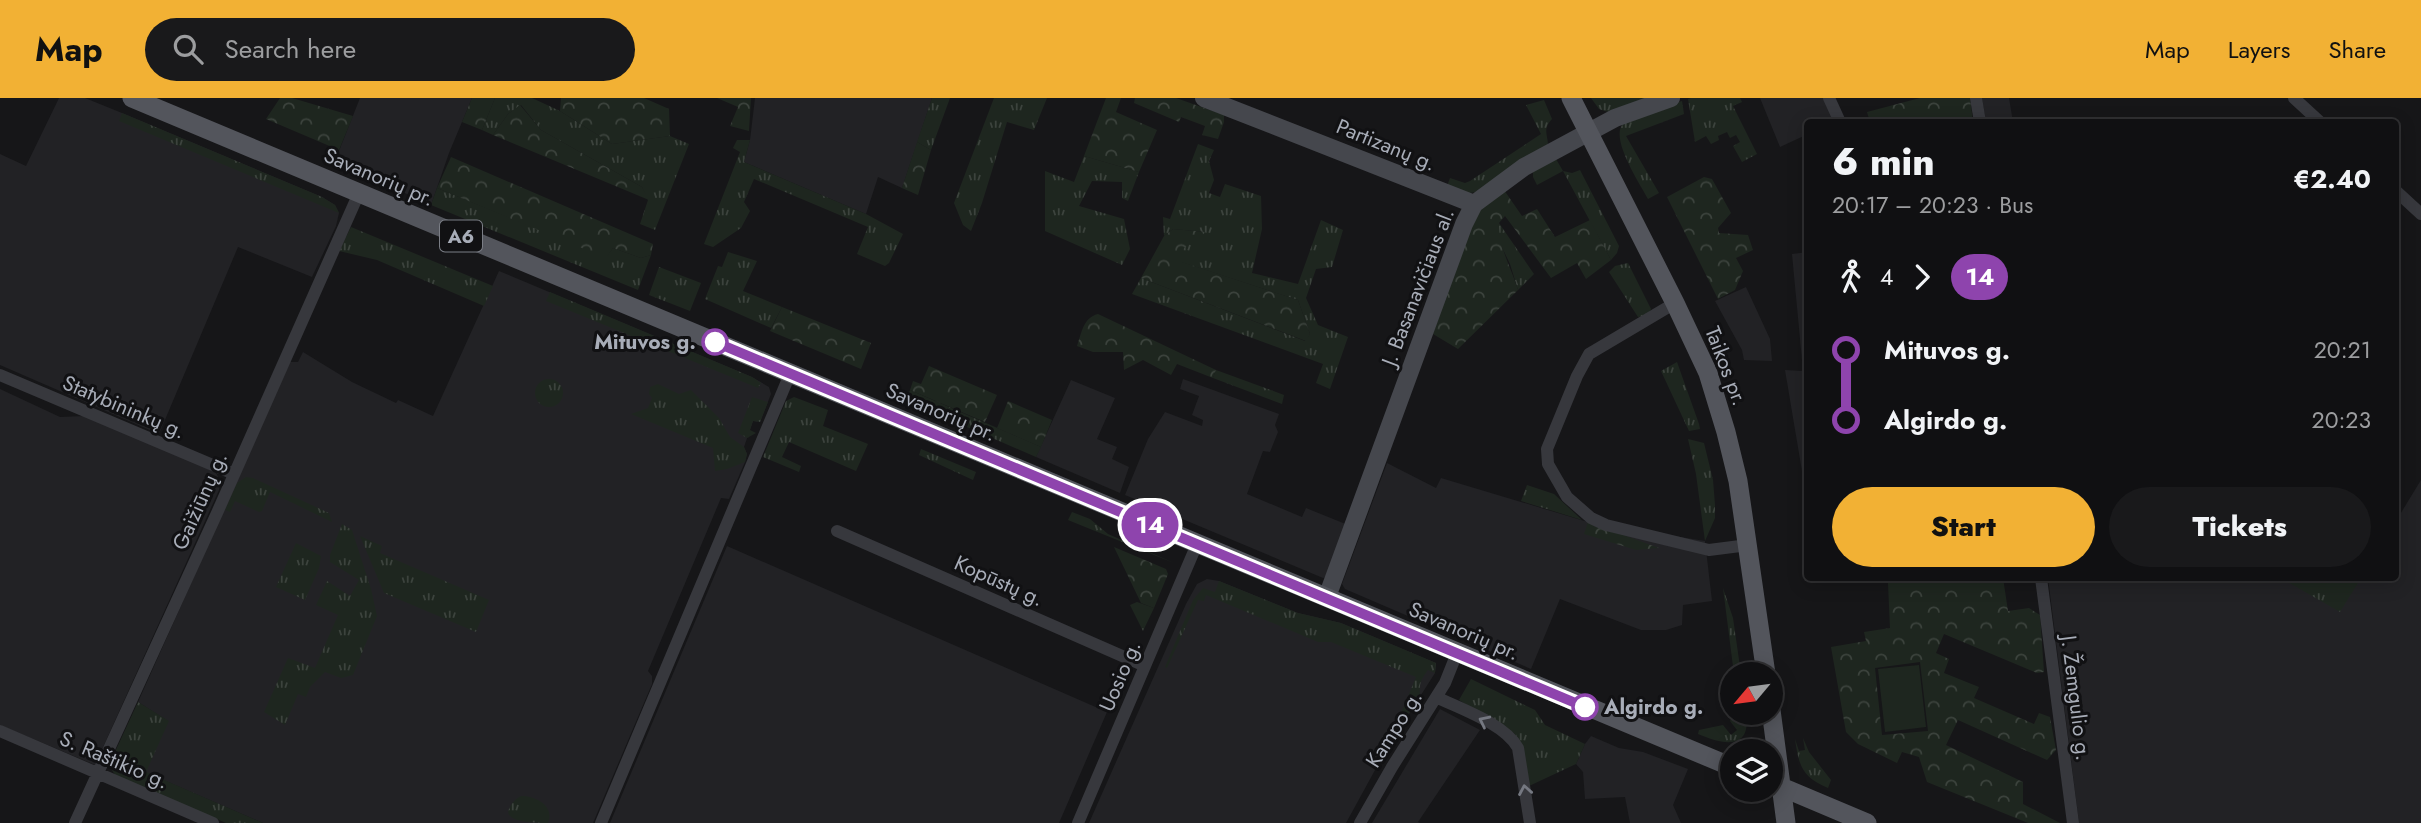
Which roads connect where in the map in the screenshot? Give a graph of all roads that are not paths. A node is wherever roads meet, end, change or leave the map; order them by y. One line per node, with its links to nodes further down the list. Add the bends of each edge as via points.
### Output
1 (132, 98): 12 (main road, Savanorių pr. / A6)
2 (1204, 98): 14 (street, Partizanų g.)
3 (1571, 98): 11 (main road, Taikos pr.)
4 (1671, 98): 11 (street, J. Basanavičiaus al.)
5 (1829, 98): 8 (street)
6 (1976, 98): 9 (street)
7 (2294, 98): 10 (street)
8 (1839, 119)
9 (1980, 119)
10 (2317, 119)
11 (1587, 131): 14 (street, J. Basanavičiaus al., via 1524,167); 16 (main road, Taikos pr.)
12 (359, 193): 17 (main road, Savanorių pr. / A6); 19 (street, Gaižiūnų g.)
13 (2399, 194): 15 (street)
14 (1474, 204): 24 (street, J. Basanavičiaus al.)
15 (2421, 214)
16 (1675, 303): 22 (main road, Taikos pr., via 1708,373 1719,409 1738,481); 22 (street, via 1589,354 1547,449 1548,464 1567,497 1606,525 1709,550)
17 (790, 374): 21 (main road, Savanorių pr. / A6); 36 (street)
18 (0, 375): 19 (street, Statybininkų g.)
19 (234, 474): 31 (street, Gaižiūnų g.)
20 (837, 531): 27 (street, Kopūstų g.)
21 (1197, 544): 24 (main road, Savanorių pr. / A6); 27 (street, Uosio g.)
22 (1748, 545): 26 (main road, Taikos pr.)
23 (2042, 581): 42 (street, J. Žemgulio g.)
24 (1326, 597): 25 (main road, Savanorių pr. / A6)
25 (1457, 653): 28 (street, Kampo g.); 30 (main road, Savanorių pr. / A6)
26 (1764, 662)
27 (1145, 666): 37 (street, Uosio g.)
28 (1436, 697): 38 (street, Kampo g.); 39 (street, one-way to 28, via 1513,739)
29 (0, 731): 31 (street, S. Raštikio g.)
30 (1720, 762)
31 (98, 774): 34 (street, Gaižiūnų g.); 35 (street, S. Raštikio g.)
32 (1783, 788): 41 (main road)
33 (1780, 802): 40 (main road)
34 (75, 823)
35 (213, 823)
36 (601, 823)
37 (1078, 823)
38 (1360, 823)
39 (1530, 823)
40 (1786, 823)
41 (1867, 823)
42 (2073, 823)

